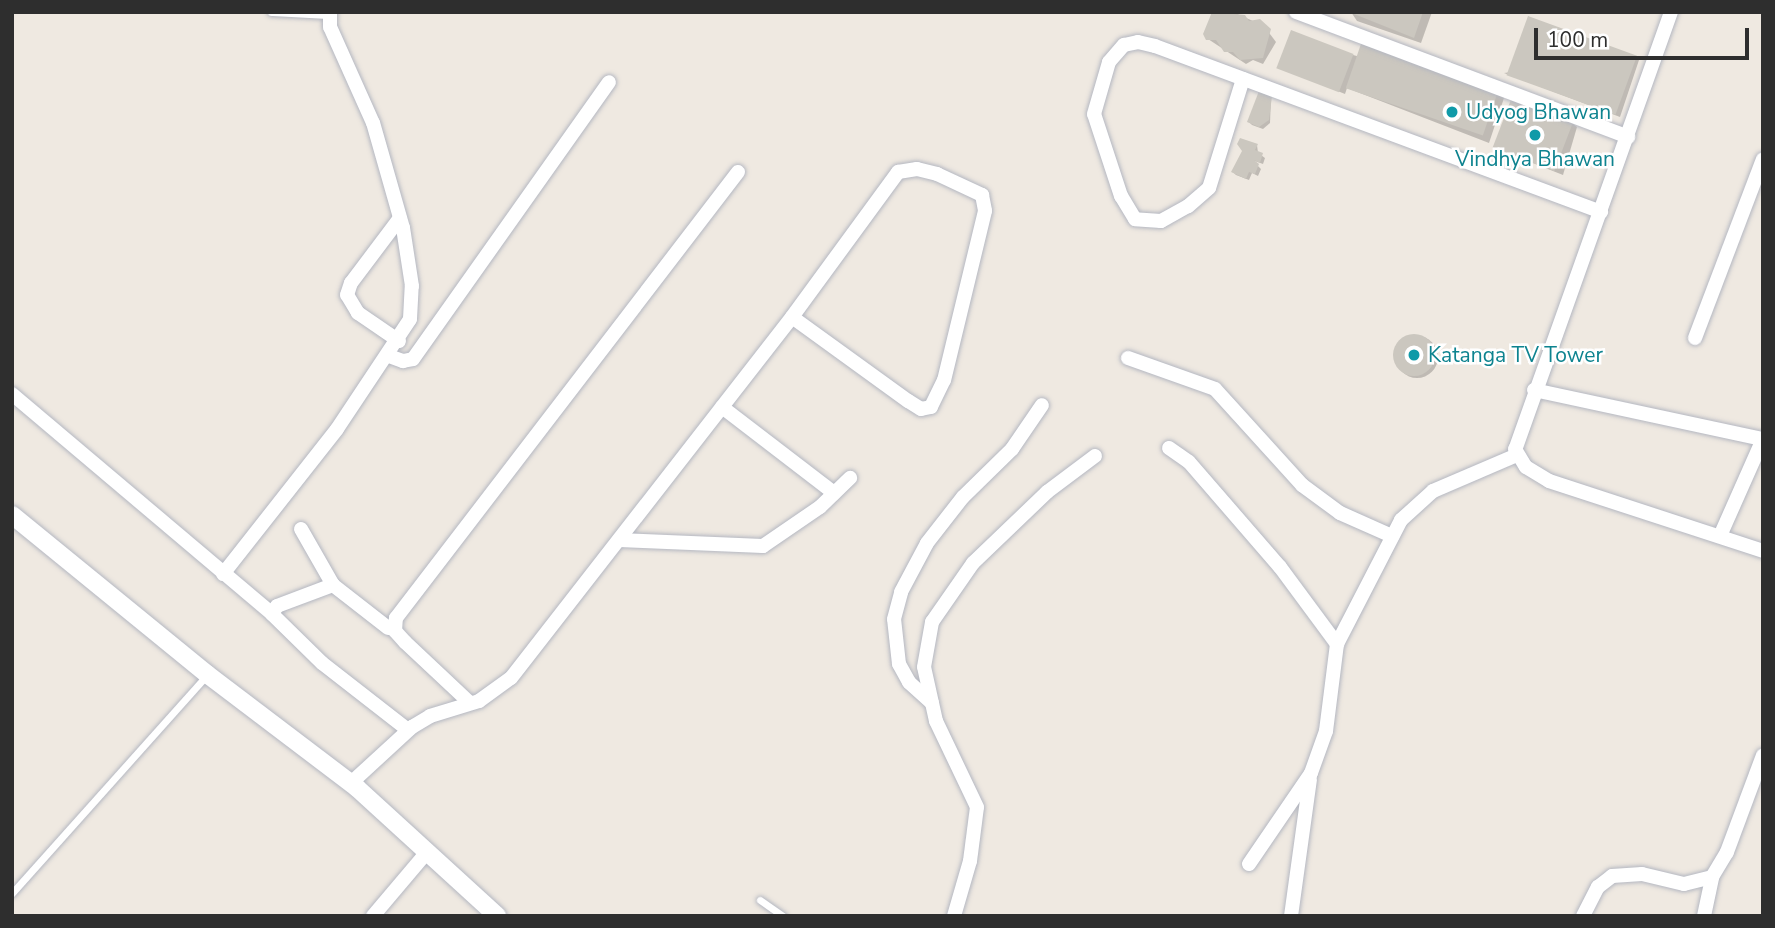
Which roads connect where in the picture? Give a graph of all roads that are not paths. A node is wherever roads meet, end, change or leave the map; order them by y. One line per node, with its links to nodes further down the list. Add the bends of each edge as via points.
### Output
1 (271, 12): 4 (lane)
2 (1296, 12): 7 (street)
3 (1671, 12): 7 (street)
4 (330, 14): 11 (street, via 373,123)
5 (1243, 79): 5 (street, via 1155,46 1138,43 1116,52 1097,91 1094,114 1121,196 1135,219 1161,220 1209,188); 10 (street)
6 (608, 82): 15 (street, via 413,359)
7 (1628, 137): 10 (street)
8 (1763, 159): 13 (street)
9 (738, 172): 38 (street, via 396,618 395,631)
10 (1601, 212): 17 (street)
11 (400, 218): 14 (street, via 409,252 411,305); 14 (street, via 351,283 347,295 358,313)
12 (793, 317): 12 (street, via 908,401 921,409 931,407 944,380 982,224 982,195 937,174 917,169 898,172); 20 (street)
13 (1695, 338)
14 (399, 341): 15 (street)
15 (388, 356): 32 (street, via 267,522)
16 (1128, 358): 29 (street, via 1215,389 1302,485 1332,508)
17 (1534, 390): 22 (street, via 1516,442); 28 (street, via 1763,439)
18 (12, 394): 32 (street)
19 (1042, 405): 39 (street, via 1012,449 963,497 927,543 901,592 894,619 899,664 908,682)
20 (722, 407): 25 (street); 30 (street)
21 (1169, 448): 36 (street, via 1189,462 1280,567)
22 (1517, 455): 28 (street, via 1532,473 1549,481); 29 (street, via 1433,491 1415,504)
23 (1095, 456): 39 (street, via 1047,492 973,563 940,606 926,645 924,667)
24 (850, 478): 25 (street)
25 (834, 493): 30 (street, via 780,538 763,546)
26 (12, 516): 37 (street)
27 (301, 529): 33 (street)
28 (1720, 536): 31 (street)
29 (1392, 537): 36 (street)
30 (619, 540): 38 (street, via 511,678 495,692)
31 (1763, 551)
32 (223, 574): 34 (street)
33 (333, 585): 34 (street, via 277,606); 35 (street)
34 (272, 614): 40 (street, via 321,663)
35 (388, 628)
36 (1336, 644): 42 (street, via 1325,731)
37 (207, 674): 43 (street); 47 (lane)
38 (470, 703): 40 (street, via 430,716)
39 (932, 703): 52 (street, via 977,807 970,861)
40 (408, 730): 43 (street)
41 (1763, 755): 46 (street, via 1727,852)
42 (1311, 773): 45 (street); 53 (street)
43 (351, 783): 44 (street)
44 (429, 851): 49 (street); 50 (street)
45 (1249, 864)
46 (1712, 877): 54 (street, via 1684,884 1642,874 1612,876 1598,887); 55 (street)
47 (12, 893)
48 (760, 900): 51 (lane)
49 (373, 916)
50 (497, 916)
51 (783, 916)
52 (954, 916)
53 (1291, 916)
54 (1583, 916)
55 (1704, 916)

